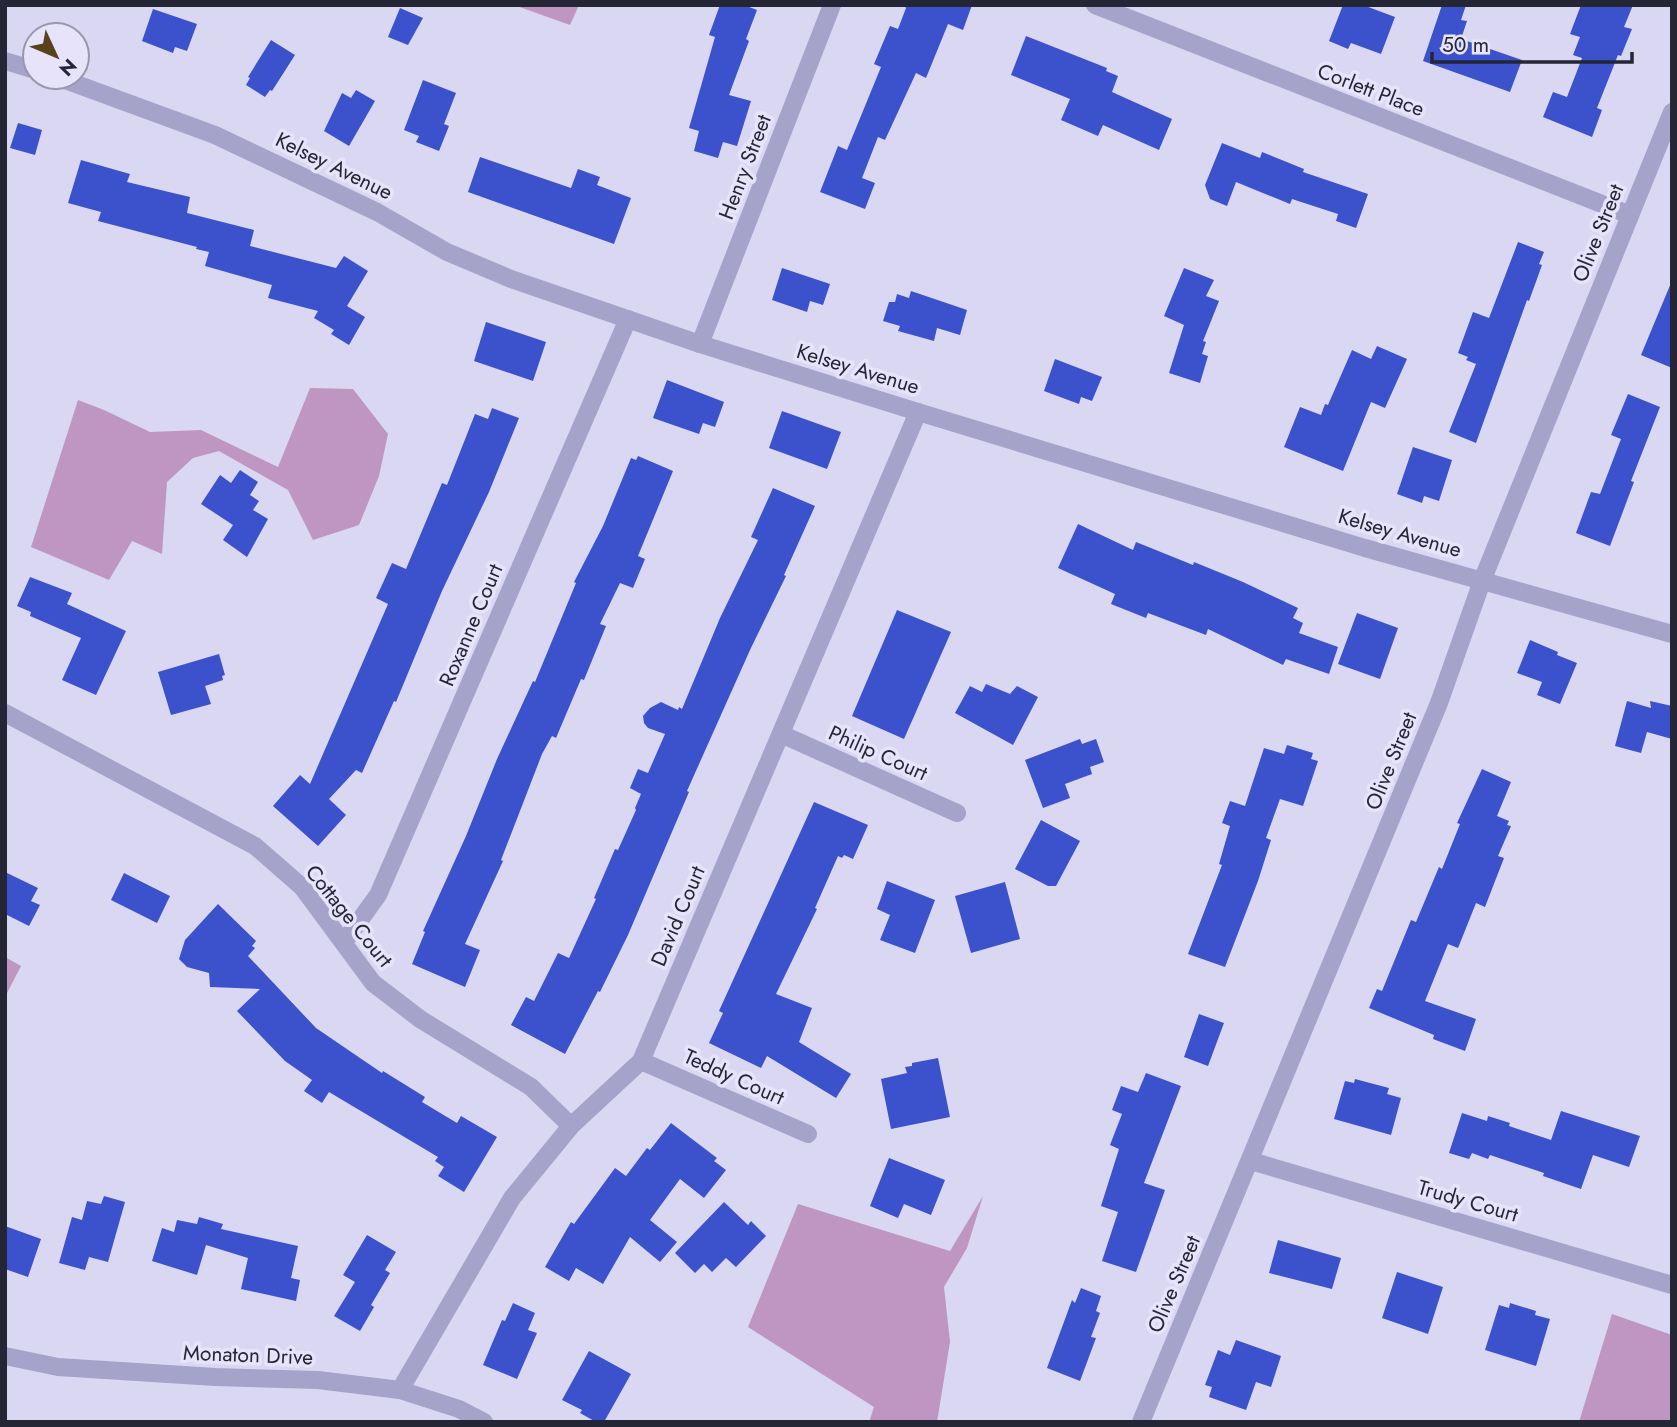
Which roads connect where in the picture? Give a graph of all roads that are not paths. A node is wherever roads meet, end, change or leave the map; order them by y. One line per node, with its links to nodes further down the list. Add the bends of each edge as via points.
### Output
1 (832, 5): 7 (street, Henry Street)
2 (1095, 5): 5 (street, Corlett Place)
3 (91, 89): 6 (street, Kelsey Avenue, via 227,140 511,279)
4 (1672, 112): 5 (street, Olive Street)
5 (1630, 215): 9 (street, Olive Street)
6 (628, 319): 7 (street, Kelsey Avenue); 14 (street, Roxanne Court, via 379,895)
7 (700, 344): 8 (street, Kelsey Avenue)
8 (918, 412): 9 (street, Kelsey Avenue); 12 (street, David Court)
9 (1482, 581): 10 (street, Kelsey Avenue); 18 (street, Olive Street, via 1439,702)
10 (1672, 635)
11 (5, 713): 14 (street, Cottage Court, via 255,846 302,887)
12 (781, 734): 13 (street, Philip Court); 15 (street, David Court)
13 (957, 813)
14 (344, 942): 16 (street, Cottage Court, via 373,984 420,1019 531,1087)
15 (641, 1061): 16 (street, David Court); 17 (street, Teddy Court)
16 (571, 1126): 21 (street, David Court, via 512,1198)
17 (808, 1134)
18 (1251, 1161): 19 (street, Trudy Court); 23 (street, Olive Street)
19 (1672, 1285)
20 (5, 1356): 21 (street, Monaton Drive, via 58,1367 318,1380)
21 (400, 1390): 22 (street, Monaton Drive)
22 (484, 1422)
23 (1141, 1422)

